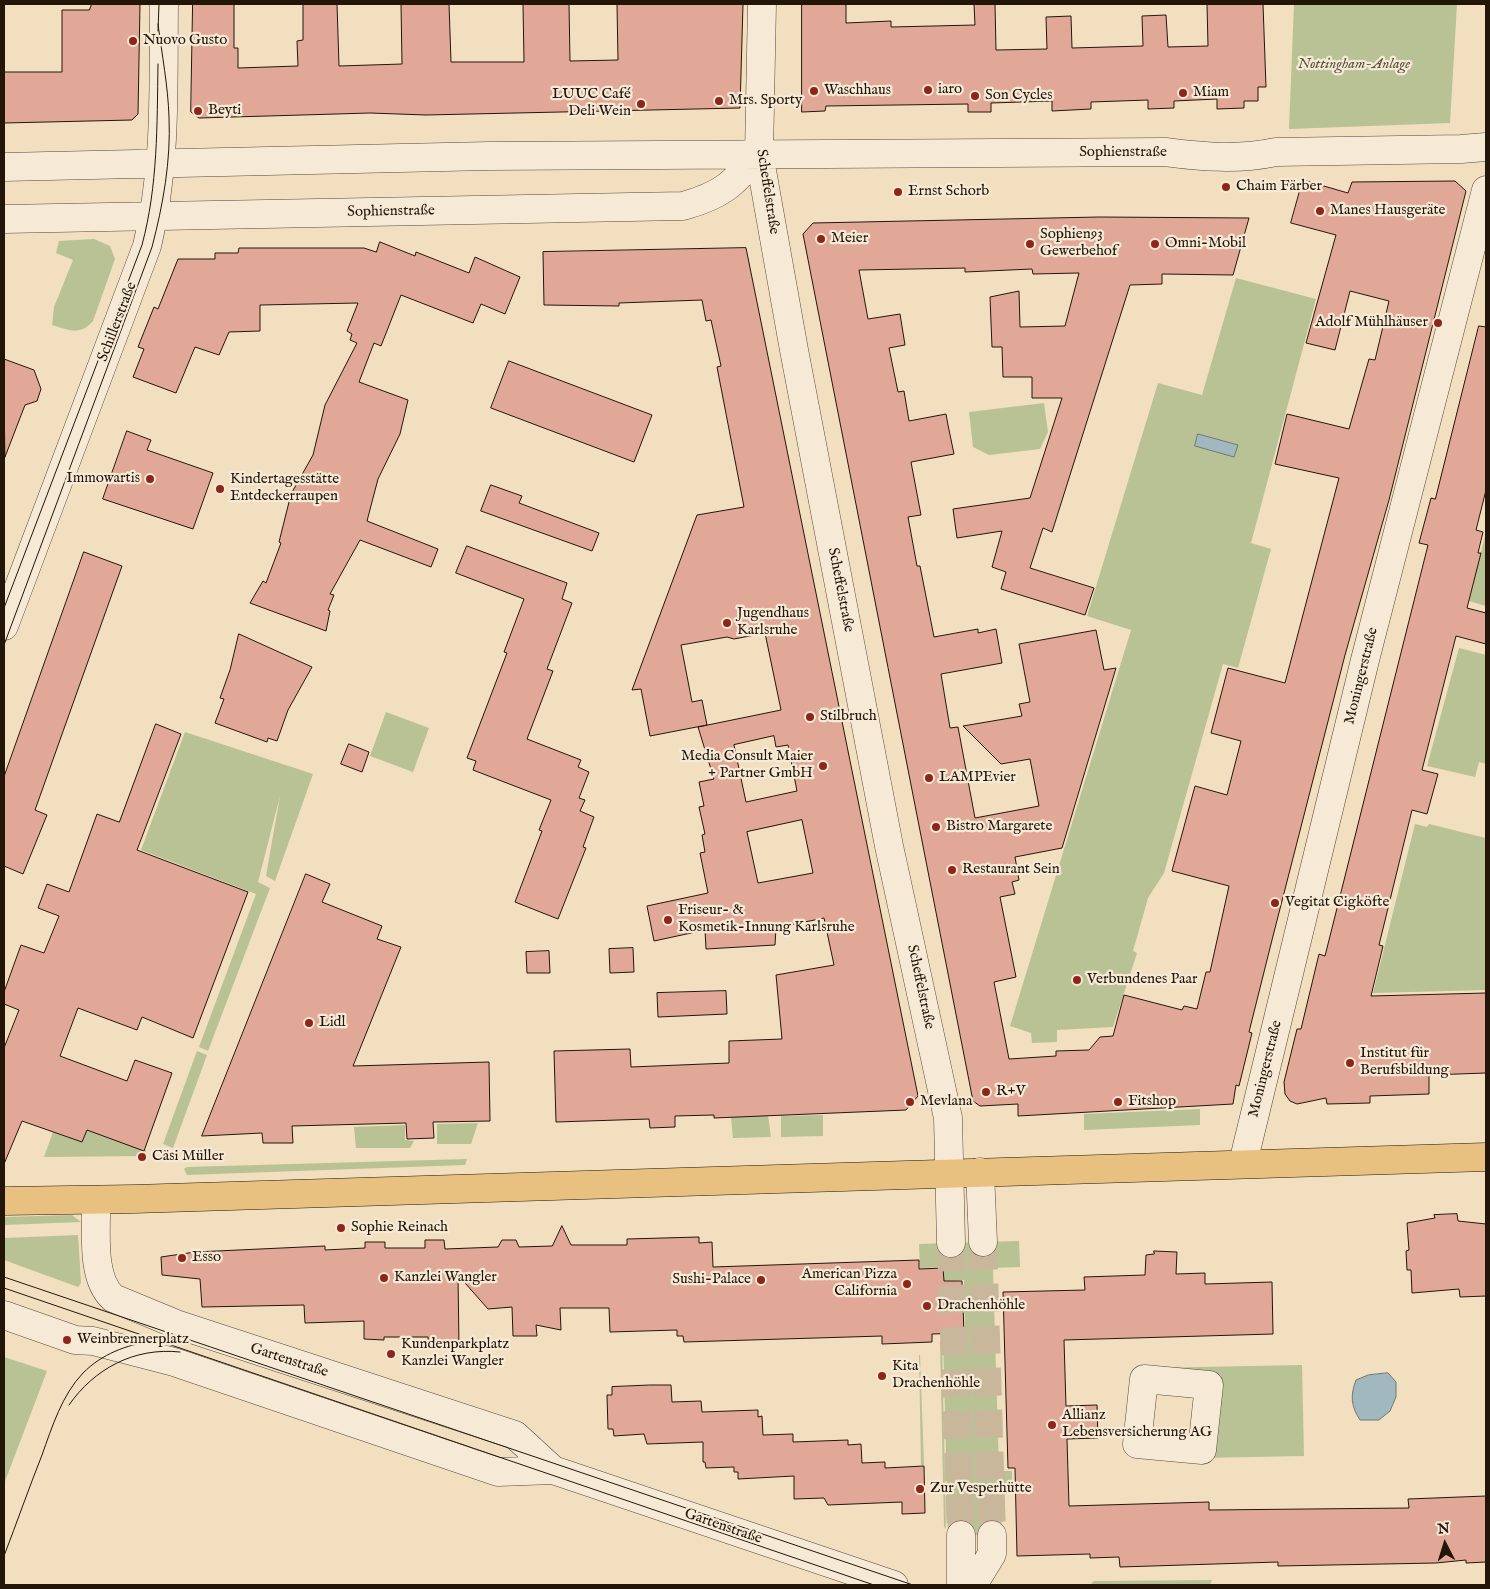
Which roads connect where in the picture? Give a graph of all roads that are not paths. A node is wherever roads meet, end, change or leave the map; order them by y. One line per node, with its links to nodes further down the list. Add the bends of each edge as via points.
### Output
1 (164, 4): 5 (street, Schillerstraße)
2 (762, 4): 4 (street, Scheffelstraße)
3 (1486, 147): 4 (street, Sophienstraße, via 1276,152 1205,158 1165,152)
4 (759, 154): 5 (street, Sophienstraße); 8 (street, Sophienstraße, via 733,184 706,200 683,206); 14 (street, Scheffelstraße, via 889,846 948,1118)
5 (162, 164): 6 (street, Sophienstraße); 8 (street, Schillerstraße)
6 (4, 167)
7 (1486, 190): 12 (street, Moningerstraße, via 1365,660)
8 (155, 215): 9 (street, Sophienstraße); 10 (street, Schillerstraße, via 147,246)
9 (4, 219)
10 (4, 626)
11 (1486, 1157): 12 (main road)
12 (1243, 1163): 13 (main road)
13 (980, 1172): 14 (main road); 17 (street)
14 (949, 1173): 15 (main road); 18 (street, Scheffelstraße)
15 (96, 1200): 16 (main road); 20 (street, Gartenstraße, via 100,1279 113,1298 176,1324 515,1435)
16 (4, 1201)
17 (983, 1242)
18 (951, 1243)
19 (4, 1315): 20 (street, Gartenstraße, via 75,1340 174,1362 498,1472)
20 (553, 1470): 23 (street, Gartenstraße)
21 (992, 1534): 26 (street, via 992,1554)
22 (961, 1535): 25 (street)
23 (850, 1577): 24 (street, Gartenstraße)
24 (894, 1585)
25 (961, 1585)
26 (974, 1585)

